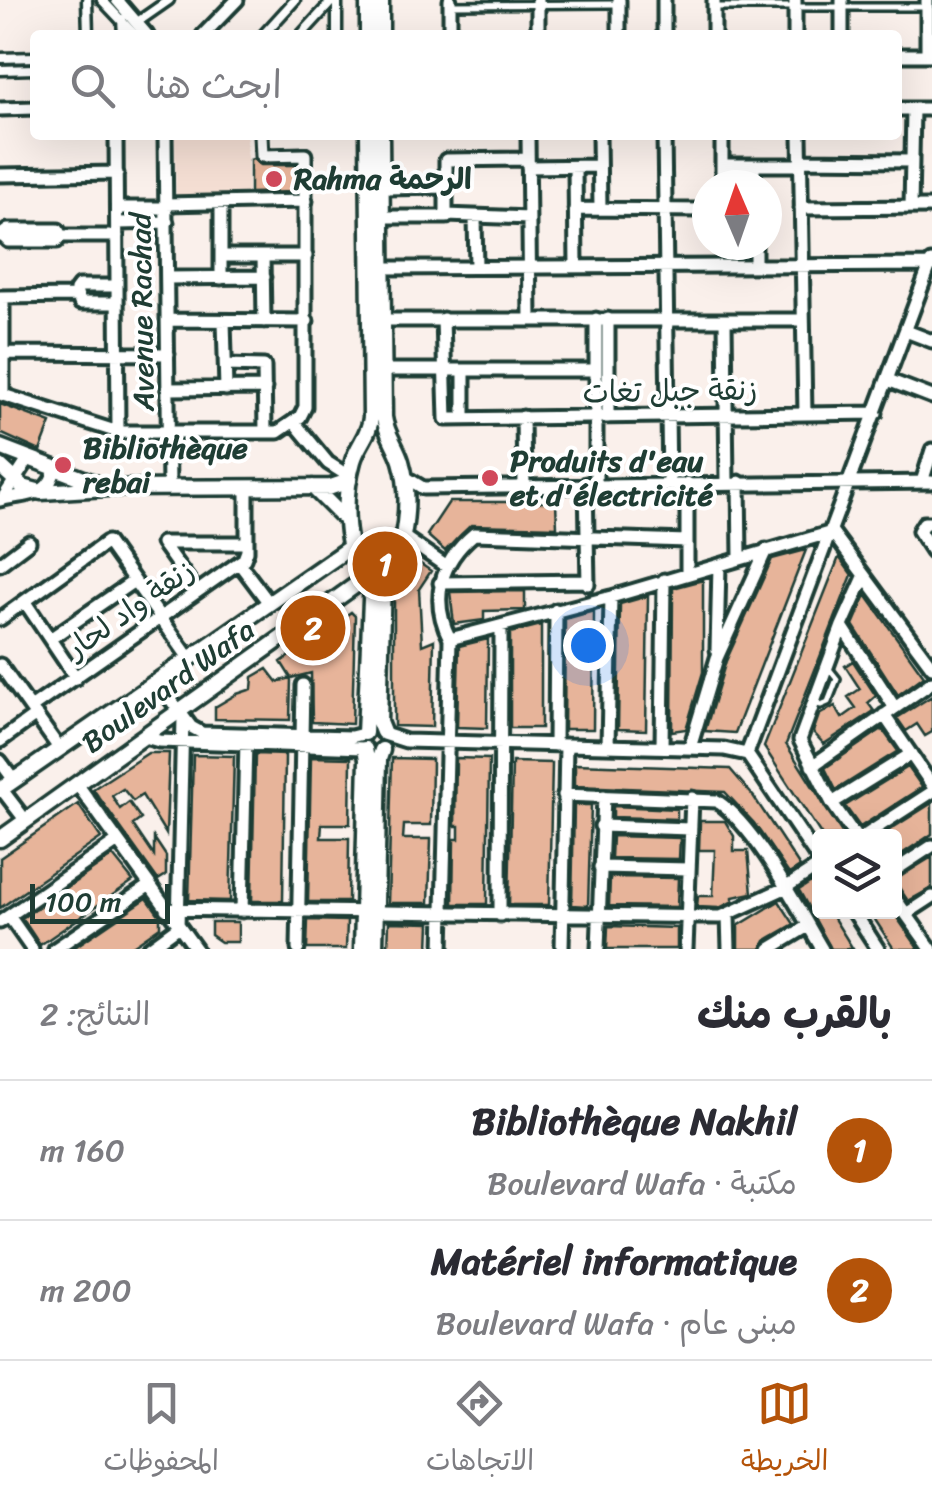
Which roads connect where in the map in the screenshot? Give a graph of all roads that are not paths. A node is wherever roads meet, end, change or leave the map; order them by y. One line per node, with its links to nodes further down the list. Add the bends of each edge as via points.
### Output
1 (87, 0): 20 (street)
2 (102, 0): 18 (street)
3 (118, 0): 19 (street)
4 (169, 0): 19 (street)
5 (237, 0): 22 (street)
6 (295, 0): 23 (street)
7 (336, 0): 24 (street); 25 (street)
8 (368, 0): 26 (street)
9 (381, 0): 27 (street)
10 (664, 0): 31 (street)
11 (619, 2): 13 (lane); 30 (street)
12 (450, 3): 13 (lane); 28 (street)
13 (538, 3): 29 (street)
14 (714, 4): 15 (lane); 32 (street)
15 (795, 4): 16 (lane); 33 (street)
16 (842, 4): 17 (lane); 34 (street)
17 (929, 5): 36 (street)
18 (122, 19): 19 (street); 21 (street)
19 (136, 29)
20 (88, 30)
21 (123, 30)
22 (212, 30)
23 (268, 30)
24 (306, 30)
25 (337, 30)
26 (368, 30)
27 (381, 30)
28 (450, 30)
29 (538, 30)
30 (620, 30)
31 (664, 30)
32 (714, 30)
33 (795, 30)
34 (842, 30)
35 (902, 55): 36 (street)
36 (930, 55)
37 (30, 57): 38 (street)
38 (0, 58)
39 (30, 69): 40 (street)
40 (0, 70)
41 (30, 108): 42 (street)
42 (0, 109)
43 (902, 109): 44 (street)
44 (913, 109): 45 (street); 56 (street)
45 (932, 109)
46 (116, 140): 65 (street)
47 (164, 140): 71 (street, Avenue Rachad)
48 (262, 140): 69 (street, via 262,156 305,156)
49 (368, 140): 144 (street)
50 (381, 140): 67 (street)
51 (528, 140): 58 (street)
52 (599, 140): 62 (street)
53 (664, 140): 78 (street)
54 (722, 140): 59 (street)
55 (800, 140): 57 (street)
56 (912, 161): 57 (street); 72 (street)
57 (800, 162): 60 (street); 75 (street)
58 (528, 163): 61 (street); 68 (street, via 446,160); 83 (street)
59 (722, 165): 60 (street); 63 (street)
60 (754, 165): 64 (street)
61 (575, 166): 62 (street); 76 (street)
62 (599, 166): 77 (street)
63 (722, 170)
64 (754, 170)
65 (117, 173): 66 (street); 74 (street)
66 (0, 175)
67 (382, 188): 68 (street); 80 (street)
68 (447, 188): 81 (street)
69 (306, 202): 70 (street); 89 (street)
70 (221, 203): 71 (street); 87 (street)
71 (166, 206): 74 (street); 84 (street, Avenue Rachad)
72 (911, 207): 73 (street); 75 (street)
73 (932, 207)
74 (117, 208): 85 (street)
75 (800, 208): 93 (street)
76 (576, 209): 77 (street); 96 (street)
77 (600, 209): 78 (street)
78 (664, 210): 79 (street); 97 (street)
79 (692, 210)
80 (382, 217): 81 (street); 98 (street)
81 (447, 217): 82 (street)
82 (475, 218): 83 (street); 94 (street)
83 (528, 218): 95 (street)
84 (167, 222): 85 (street); 100 (street, Avenue Rachad)
85 (117, 229): 86 (street, via 62,236 58,230 8,230); 102 (street)
86 (2, 236)
87 (222, 256): 88 (street); 101 (street)
88 (264, 256): 89 (street); 99 (street)
89 (306, 256): 114 (street)
90 (755, 260): 92 (street)
91 (931, 264): 93 (street); 117 (street)
92 (755, 265): 93 (street); 97 (street)
93 (801, 266): 111 (street)
94 (476, 267): 95 (street); 98 (street)
95 (528, 267): 96 (street); 107 (street)
96 (576, 267): 97 (street)
97 (665, 267): 115 (street)
98 (382, 268): 110 (street)
99 (264, 277): 101 (street); 113 (street)
100 (168, 278): 101 (street); 109 (street, Avenue Rachad)
101 (221, 278)
102 (117, 286): 103 (street, via 79,286); 105 (street)
103 (76, 296): 104 (street); 105 (street, via 80,303)
104 (2, 297): 119 (street)
105 (117, 304): 120 (street)
106 (443, 319): 107 (street); 110 (street); 123 (street)
107 (530, 319): 108 (street)
108 (602, 319): 115 (street); 126 (street); 137 (street)
109 (168, 320): 112 (street); 121 (street, Avenue Rachad)
110 (383, 320): 124 (street)
111 (801, 320): 116 (street); 133 (street)
112 (224, 321): 113 (street); 122 (street)
113 (264, 321): 114 (street)
114 (307, 321): 140 (street, via 305,407)
115 (666, 321): 116 (street); 138 (street)
116 (725, 321): 135 (street)
117 (906, 331): 118 (street); 127 (street)
118 (932, 341)
119 (3, 353): 120 (street); 131 (street)
120 (116, 354): 121 (street); 141 (street)
121 (168, 354): 129 (street, Avenue Rachad)
122 (226, 365): 128 (street, via 263,365); 130 (street)
123 (445, 369): 124 (street); 125 (street); 139 (street, via 446,418)
124 (383, 370): 145 (street)
125 (464, 370): 126 (street); 139 (street)
126 (596, 370): 137 (street)
127 (888, 380): 132 (street); 134 (street)
128 (265, 388): 130 (street); 143 (street)
129 (168, 389): 130 (street); 142 (street, Avenue Rachad)
130 (226, 389)
131 (2, 395): 141 (street)
132 (932, 397)
133 (805, 414): 134 (street, زنقة جبل تغات); 135 (street, زنقة جبل تغات)
134 (876, 414): 155 (street)
135 (727, 415): 138 (street, زنقة جبل تغات); 154 (street)
136 (523, 417): 137 (street, زنقة جبل تغات); 139 (street, زنقة جبل تغات); 159 (street)
137 (602, 417): 138 (street, زنقة جبل تغات); 160 (street)
138 (668, 417): 157 (street)
139 (464, 418)
140 (294, 422): 143 (street); 152 (street)
141 (118, 432): 142 (street)
142 (169, 432): 143 (street); 164 (street, Avenue Rachad)
143 (265, 432)
144 (368, 434): 145 (street); 152 (street)
145 (388, 436): 151 (street)
146 (0, 447): 148 (street)
147 (932, 450): 156 (street)
148 (29, 458): 150 (street); 153 (street)
149 (0, 466): 153 (street)
150 (55, 468): 163 (street); 166 (street)
151 (405, 477): 165 (street); 168 (street)
152 (350, 479): 162 (street); 169 (street)
153 (13, 480): 166 (street); 167 (street)
154 (733, 482): 155 (street); 158 (street); 180 (street)
155 (848, 482): 156 (street); 171 (street)
156 (927, 482)
157 (669, 483): 158 (street); 160 (street)
158 (687, 483): 174 (street)
159 (524, 484): 160 (street); 165 (street)
160 (591, 484): 173 (street)
161 (247, 487): 162 (street); 164 (street); 176 (street)
162 (312, 487): 169 (street)
163 (107, 488): 164 (street); 166 (street)
164 (169, 488)
165 (423, 488): 168 (street)
166 (41, 492): 167 (street)
167 (1, 499)
168 (406, 501): 172 (street)
169 (349, 523): 177 (street)
170 (932, 523): 179 (street, via 919,531)
171 (832, 532): 178 (street); 186 (street); 229 (street)
172 (402, 535): 184 (street); 187 (street, via 394,562)
173 (587, 538): 174 (street); 184 (street, via 474,534); 190 (street)
174 (688, 541): 185 (street)
175 (29, 542): 182 (street)
176 (248, 542): 181 (street, زنقة واد لحار); 192 (street, via 163,542)
177 (352, 546): 187 (street, via 357,565); 196 (street, Boulevard Wafa)
178 (766, 550): 180 (street); 205 (street)
179 (932, 551)
180 (740, 557): 183 (street)
181 (239, 563): 192 (street, زنقة واد لحار); 196 (street)
182 (0, 564)
183 (719, 565): 185 (street); 205 (street)
184 (447, 567): 191 (street)
185 (687, 573): 189 (street)
186 (864, 577): 200 (street); 207 (street)
187 (374, 578): 214 (street, Boulevard Wafa); 219 (street); 220 (street)
188 (134, 580): 194 (street, via 107,542); 198 (street); 202 (street)
189 (664, 580): 193 (street); 226 (street)
190 (588, 581): 191 (street); 195 (street)
191 (440, 582): 203 (street, via 439,615)
192 (197, 592): 198 (street, زنقة واد لحار)
193 (611, 597): 195 (street); 225 (street)
194 (25, 602): 199 (street); 202 (street)
195 (586, 602): 197 (street)
196 (269, 603): 204 (street, Boulevard Wafa)
197 (556, 610): 201 (street); 224 (street)
198 (160, 619): 204 (street); 208 (street, زنقة واد لحار)
199 (0, 620)
200 (842, 626): 213 (street); 232 (street, via 800,740)
201 (501, 627): 203 (street); 223 (street)
202 (50, 638): 208 (street)
203 (450, 639): 222 (street)
204 (188, 658): 209 (street, Boulevard Wafa)
205 (717, 658): 228 (street)
206 (0, 665): 212 (street)
207 (932, 667)
208 (76, 678): 212 (street, زنقة واد لحار)
209 (156, 681): 214 (street); 227 (street, Boulevard Wafa)
210 (932, 682): 213 (street)
211 (303, 685): 217 (street)
212 (34, 711): 218 (street, زنقة واد لحار); 227 (street)
213 (890, 711): 230 (street); 232 (street)
214 (181, 715): 215 (street, Boulevard Wafa); 216 (street, via 202,733); 221 (street)
215 (145, 737): 221 (street); 233 (street, Boulevard Wafa)
216 (246, 739): 217 (street); 221 (street); 258 (street)
217 (303, 740): 219 (street); 259 (street)
218 (0, 741)
219 (364, 741): 220 (street, via 374,729); 220 (street, via 373,753); 260 (street)
220 (383, 741): 222 (street); 260 (street)
221 (183, 742): 257 (street)
222 (447, 742): 223 (street); 261 (street)
223 (503, 744): 224 (street); 262 (street)
224 (561, 745): 225 (street); 236 (street)
225 (608, 746): 226 (street)
226 (662, 747): 228 (street)
227 (59, 748): 234 (street, Boulevard Wafa)
228 (690, 748): 229 (street)
229 (747, 754): 248 (street)
230 (911, 754): 235 (street); 239 (street)
231 (0, 761): 234 (street)
232 (812, 766): 239 (street)
233 (77, 784): 240 (street, Boulevard Wafa); 246 (street)
234 (4, 786): 240 (street)
235 (932, 788): 244 (street)
236 (564, 795): 237 (street); 264 (street)
237 (604, 796): 238 (street); 241 (street)
238 (692, 798): 242 (street); 254 (street, via 717,801 731,812)
239 (832, 803): 243 (street)
240 (26, 821): 245 (street, Boulevard Wafa)
241 (601, 826): 242 (street); 250 (street)
242 (690, 829): 251 (street)
243 (850, 829)
244 (874, 829)
245 (1, 837)
246 (118, 840): 253 (street); 268 (street)
247 (932, 846): 249 (street)
248 (812, 851)
249 (902, 866)
250 (600, 867): 251 (street); 266 (street)
251 (689, 869): 267 (street)
252 (812, 869): 254 (street)
253 (150, 885): 257 (street); 273 (street)
254 (786, 888): 265 (street); 270 (street)
255 (932, 896): 263 (street)
256 (902, 908): 263 (street)
257 (172, 909): 258 (street); 271 (street)
258 (242, 910): 259 (street)
259 (300, 912): 260 (street); 276 (street)
260 (369, 912): 261 (street); 277 (street); 278 (street)
261 (443, 913): 262 (street); 279 (street)
262 (500, 914): 264 (street)
263 (906, 914): 287 (street)
264 (562, 916): 266 (street); 280 (street)
265 (728, 916): 267 (street); 283 (street)
266 (599, 917): 267 (street); 281 (street)
267 (687, 917): 282 (street)
268 (4, 919): 272 (street)
269 (859, 919): 286 (street)
270 (808, 926): 284 (street); 285 (street)
271 (178, 928): 274 (street); 275 (street)
272 (32, 949)
273 (55, 949)
274 (148, 949)
275 (196, 949)
276 (298, 949)
277 (362, 949)
278 (375, 949)
279 (442, 949)
280 (562, 949)
281 (598, 949)
282 (686, 949)
283 (729, 949)
284 (770, 949)
285 (822, 949)
286 (878, 949)
287 (930, 949)

